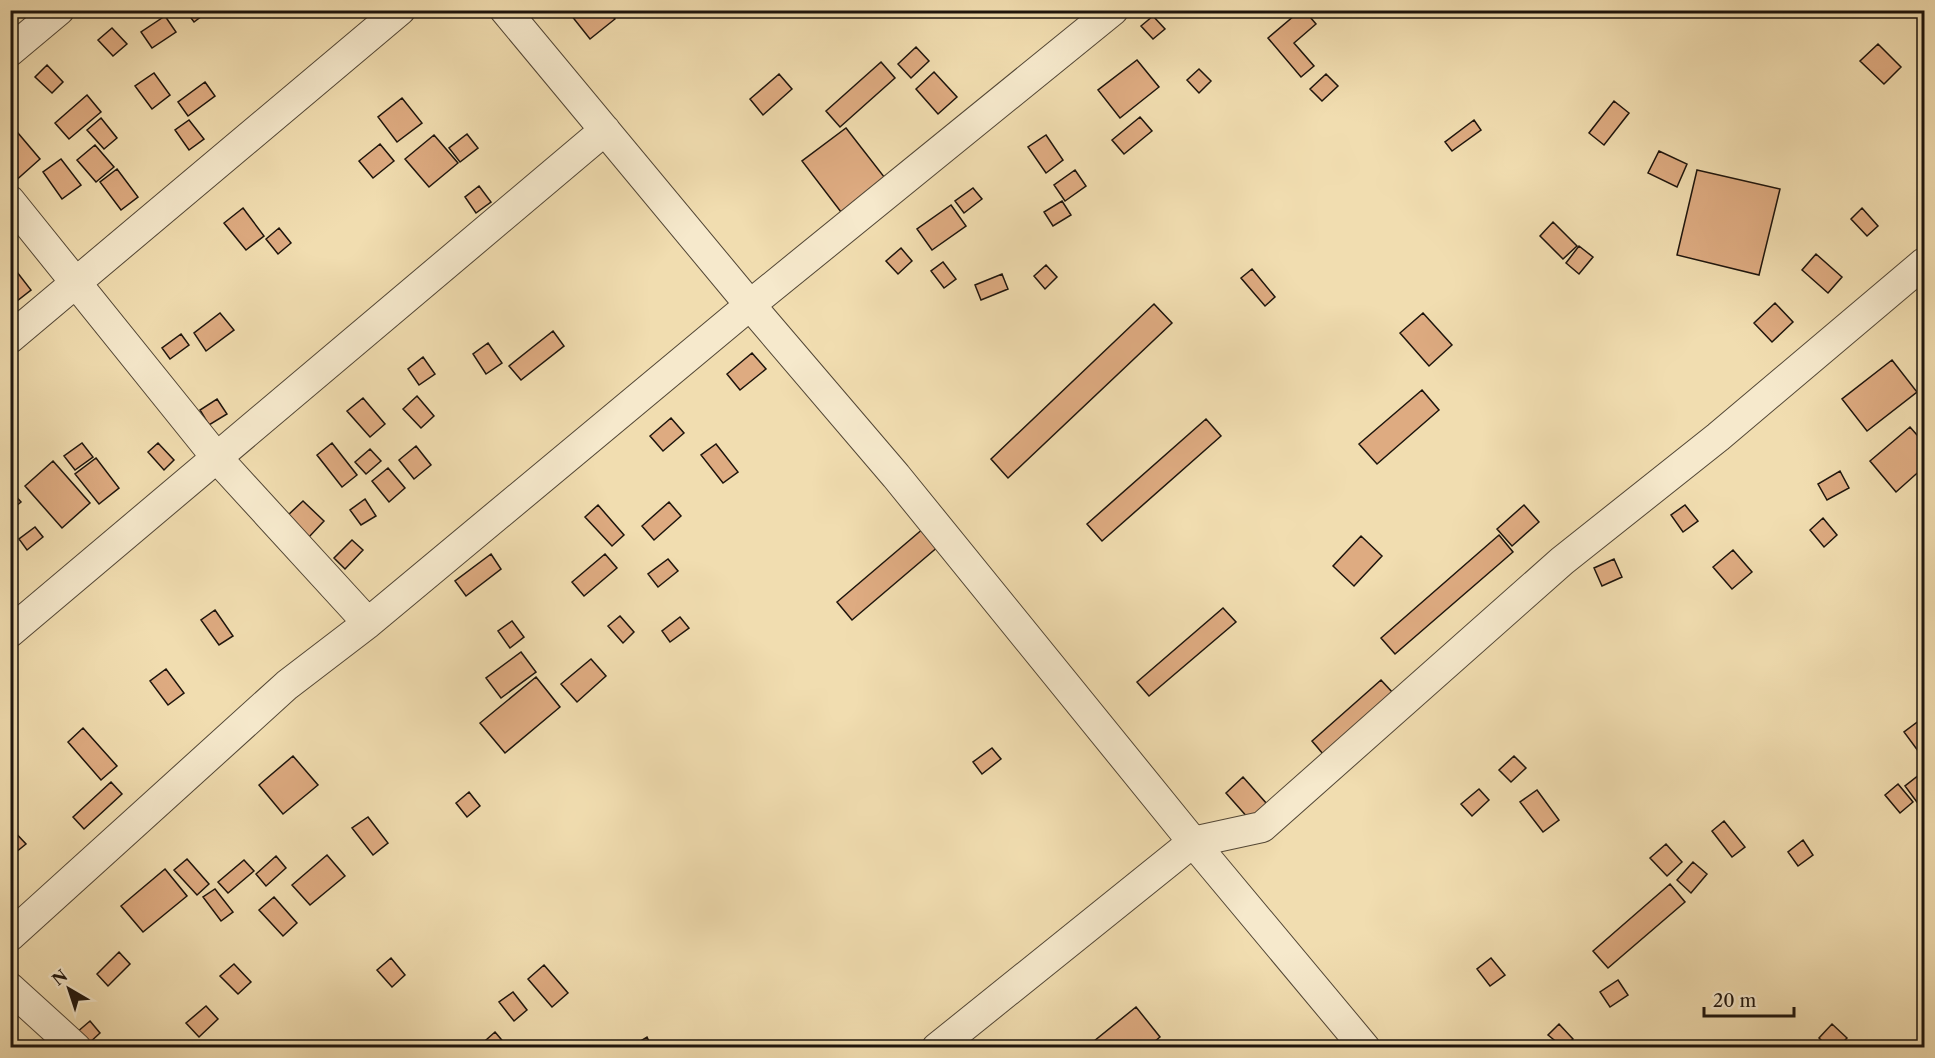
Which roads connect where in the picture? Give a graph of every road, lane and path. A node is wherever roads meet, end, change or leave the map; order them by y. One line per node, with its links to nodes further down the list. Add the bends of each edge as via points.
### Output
1 (59, 10): 5 (street)
2 (400, 10): 9 (street)
3 (505, 10): 6 (street)
4 (1113, 10): 10 (street)
5 (10, 51)
6 (605, 130): 10 (street); 12 (street)
7 (10, 201): 9 (street)
8 (1924, 263): 15 (street, via 1718,437 1562,561 1262,827)
9 (77, 284): 11 (street); 12 (street)
10 (750, 305): 13 (street); 15 (street, via 896,476)
11 (10, 338)
12 (217, 458): 13 (street); 14 (street)
13 (368, 623): 16 (street, via 287,685)
14 (10, 632)
15 (1193, 842): 19 (street); 20 (street)
16 (10, 936)
17 (10, 988): 18 (street)
18 (76, 1047)
19 (938, 1047)
20 (1365, 1047)

